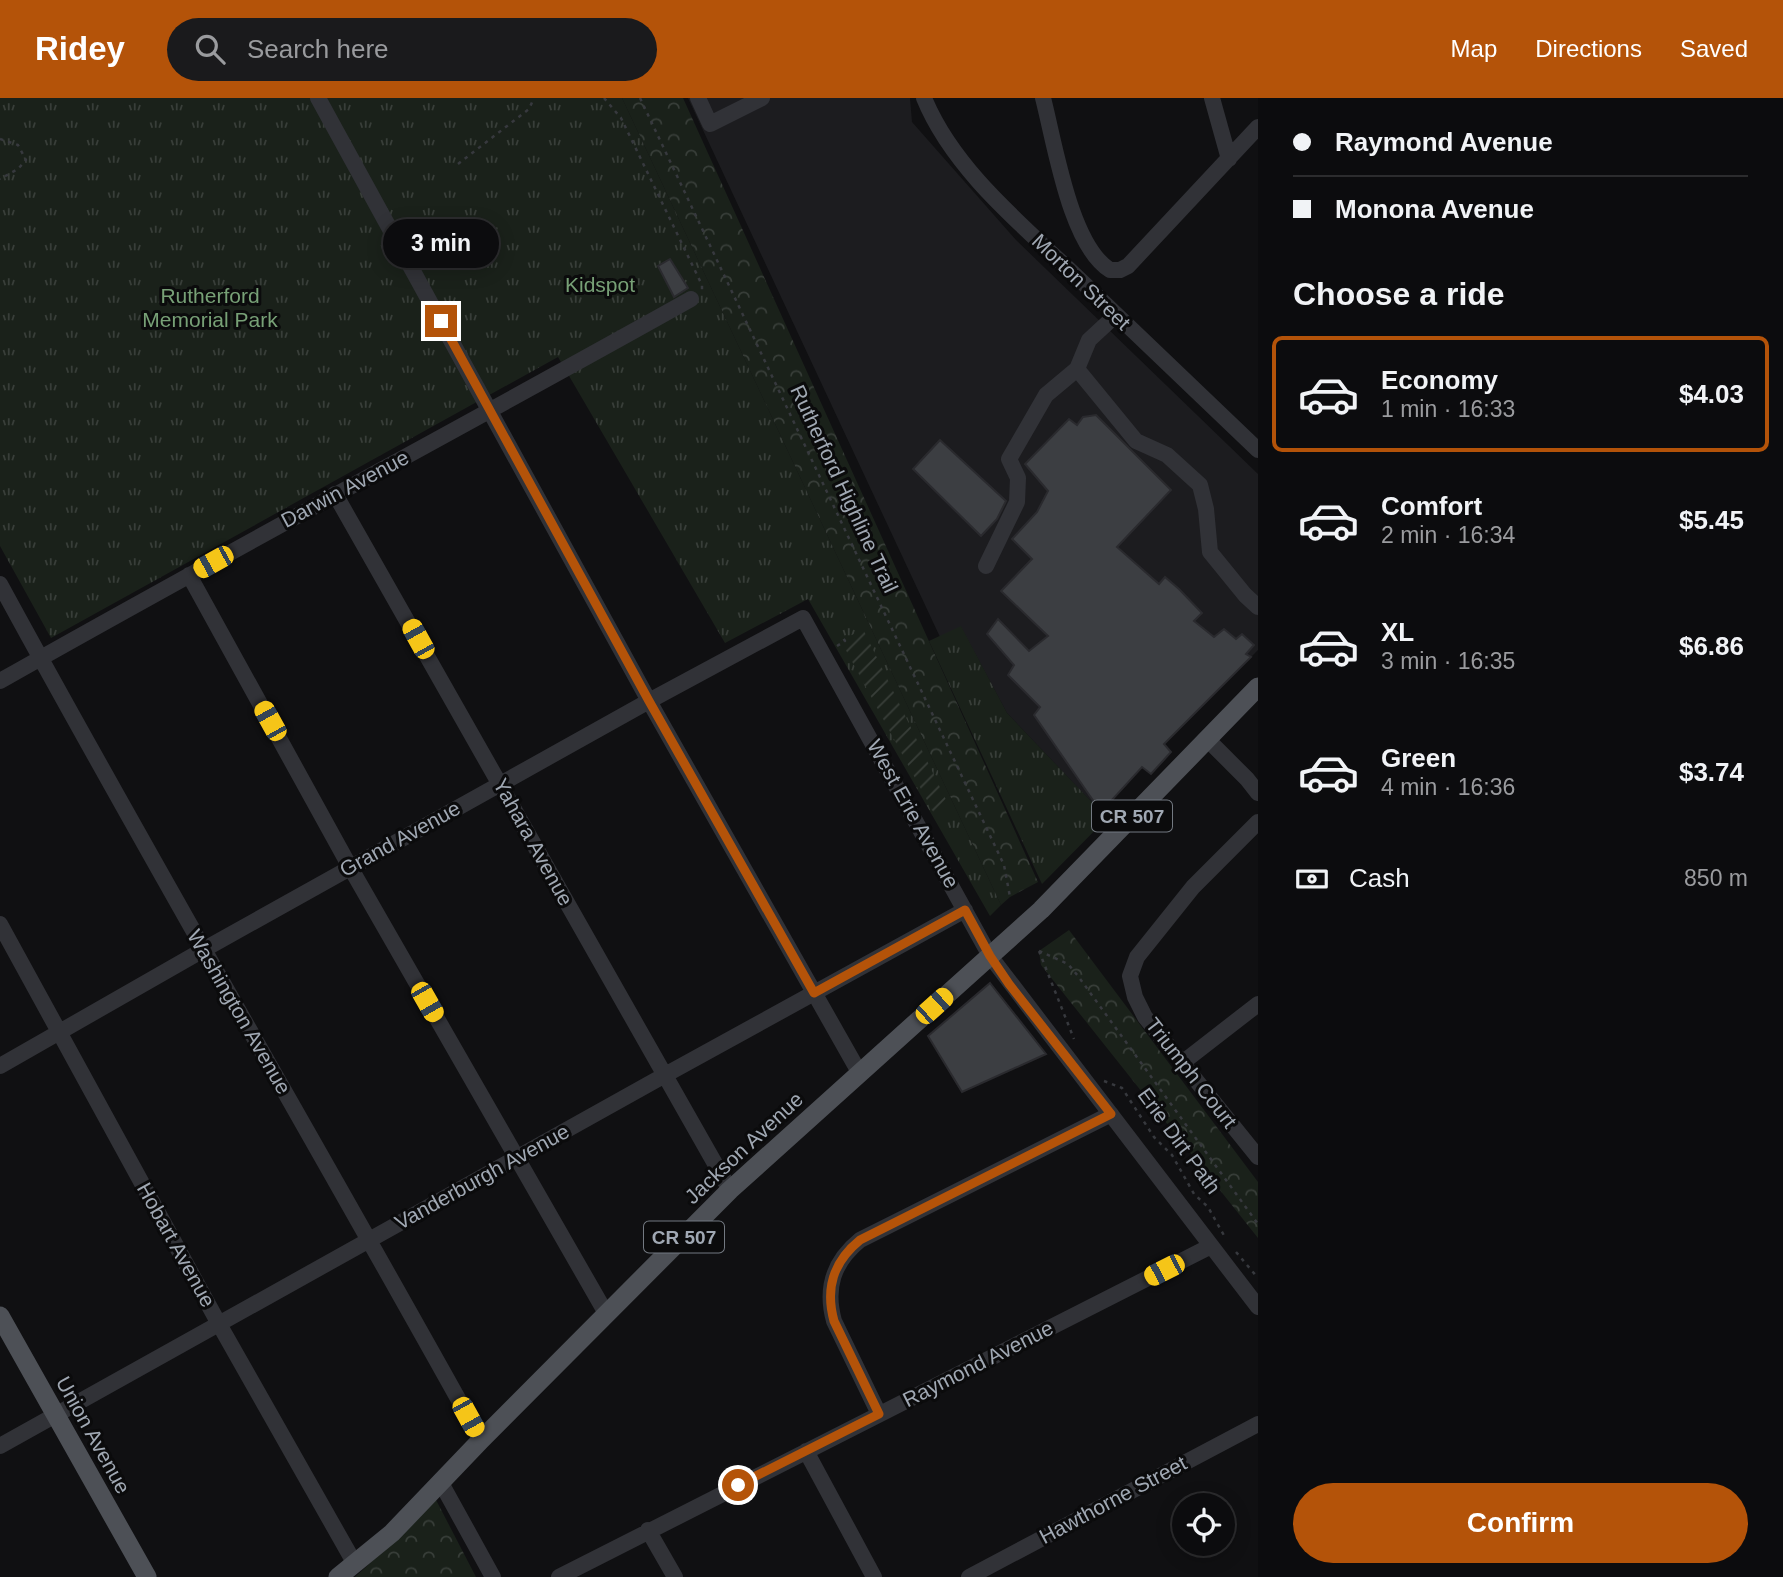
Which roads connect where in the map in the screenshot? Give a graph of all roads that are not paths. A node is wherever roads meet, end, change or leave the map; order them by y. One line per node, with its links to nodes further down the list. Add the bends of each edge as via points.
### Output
1 (317, 98): 12 (street)
2 (698, 98): 3 (street, via 710,124)
3 (762, 98)
4 (924, 98): 10 (street, Morton Street, via 933,121 980,182)
5 (1044, 98): 8 (street, Morton Street, via 1084,242 1110,270 1128,266)
6 (1213, 98): 8 (street)
7 (1258, 127): 8 (street)
8 (1229, 159)
9 (691, 299): 12 (street, Darwin Avenue)
10 (1116, 315): 11 (street, via 1089,340); 13 (street, Morton Street)
11 (1077, 369): 15 (street, via 1046,395 1009,459 1018,478 1017,502); 18 (street, via 1136,441 1167,455 1200,485 1210,552)
12 (491, 411): 14 (street, Darwin Avenue); 23 (street)
13 (1258, 450)
14 (335, 494): 16 (street, Darwin Avenue); 25 (street, Yahara Avenue)
15 (986, 566)
16 (189, 575): 20 (street, Darwin Avenue); 28 (street)
17 (0, 584): 20 (street, Washington Avenue)
18 (1258, 607)
19 (803, 618): 23 (street, Grand Avenue); 29 (street, West Erie Avenue)
20 (40, 658): 21 (street, Darwin Avenue); 31 (street, Washington Avenue)
21 (0, 681)
22 (1258, 687): 24 (main road, CR 507)
23 (649, 701): 25 (street, Grand Avenue); 33 (street)
24 (1207, 739): 26 (street); 32 (main road, Jackson Avenue / CR 507)
25 (500, 784): 28 (street, Grand Avenue); 39 (street, Yahara Avenue)
26 (1258, 793)
27 (1258, 822): 36 (street, Triumph Court, via 1193,887 1137,957 1130,976 1145,1017)
28 (350, 867): 31 (street, Grand Avenue); 42 (street)
29 (965, 910): 32 (street, West Erie Avenue); 33 (street, Vanderburgh Avenue)
30 (0, 924): 35 (street, Hobart Avenue)
31 (203, 950): 35 (street, Grand Avenue); 44 (street, Washington Avenue)
32 (990, 956): 38 (main road, Jackson Avenue / CR 507); 40 (street, West Erie Avenue)
33 (814, 993): 38 (street); 39 (street, Vanderburgh Avenue)
34 (1258, 1004): 36 (street)
35 (60, 1032): 37 (street, Grand Avenue); 49 (street, Hobart Avenue)
36 (1182, 1063): 41 (street, Triumph Court)
37 (0, 1066)
38 (859, 1072): 43 (main road, Jackson Avenue / CR 507)
39 (665, 1075): 42 (street, Vanderburgh Avenue); 43 (street, Yahara Avenue)
40 (1111, 1114): 45 (street, West Erie Avenue); 50 (street, via 860,1240 843,1256 832,1276 830,1306)
41 (1258, 1157)
42 (517, 1159): 44 (street, Vanderburgh Avenue); 47 (street)
43 (730, 1190): 47 (main road, Jackson Avenue / CR 507)
44 (370, 1240): 49 (street, Vanderburgh Avenue); 53 (street, Washington Avenue)
45 (1211, 1246): 46 (street, West Erie Avenue); 50 (street, Raymond Avenue)
46 (1258, 1307)
47 (607, 1315): 53 (main road, Jackson Avenue / CR 507)
48 (0, 1316): 51 (main road, Union Avenue)
49 (219, 1324): 51 (street, Vanderburgh Avenue); 58 (street, Hobart Avenue)
50 (879, 1414): 55 (street, Raymond Avenue)
51 (56, 1415): 54 (street, Vanderburgh Avenue); 59 (main road, Union Avenue)
52 (1258, 1424): 65 (street, Hawthorne Street)
53 (481, 1440): 56 (main road, Jackson Avenue / CR 507)
54 (0, 1446)
55 (806, 1451): 57 (street, Raymond Avenue); 64 (street)
56 (440, 1481): 58 (main road, Jackson Avenue / CR 507, via 392,1533); 61 (street)
57 (648, 1530): 62 (street, Raymond Avenue); 63 (street)
58 (355, 1564): 60 (main road, Jackson Avenue / CR 507)
59 (147, 1577)
60 (338, 1577)
61 (493, 1577)
62 (559, 1577)
63 (675, 1577)
64 (874, 1577)
65 (969, 1577)

